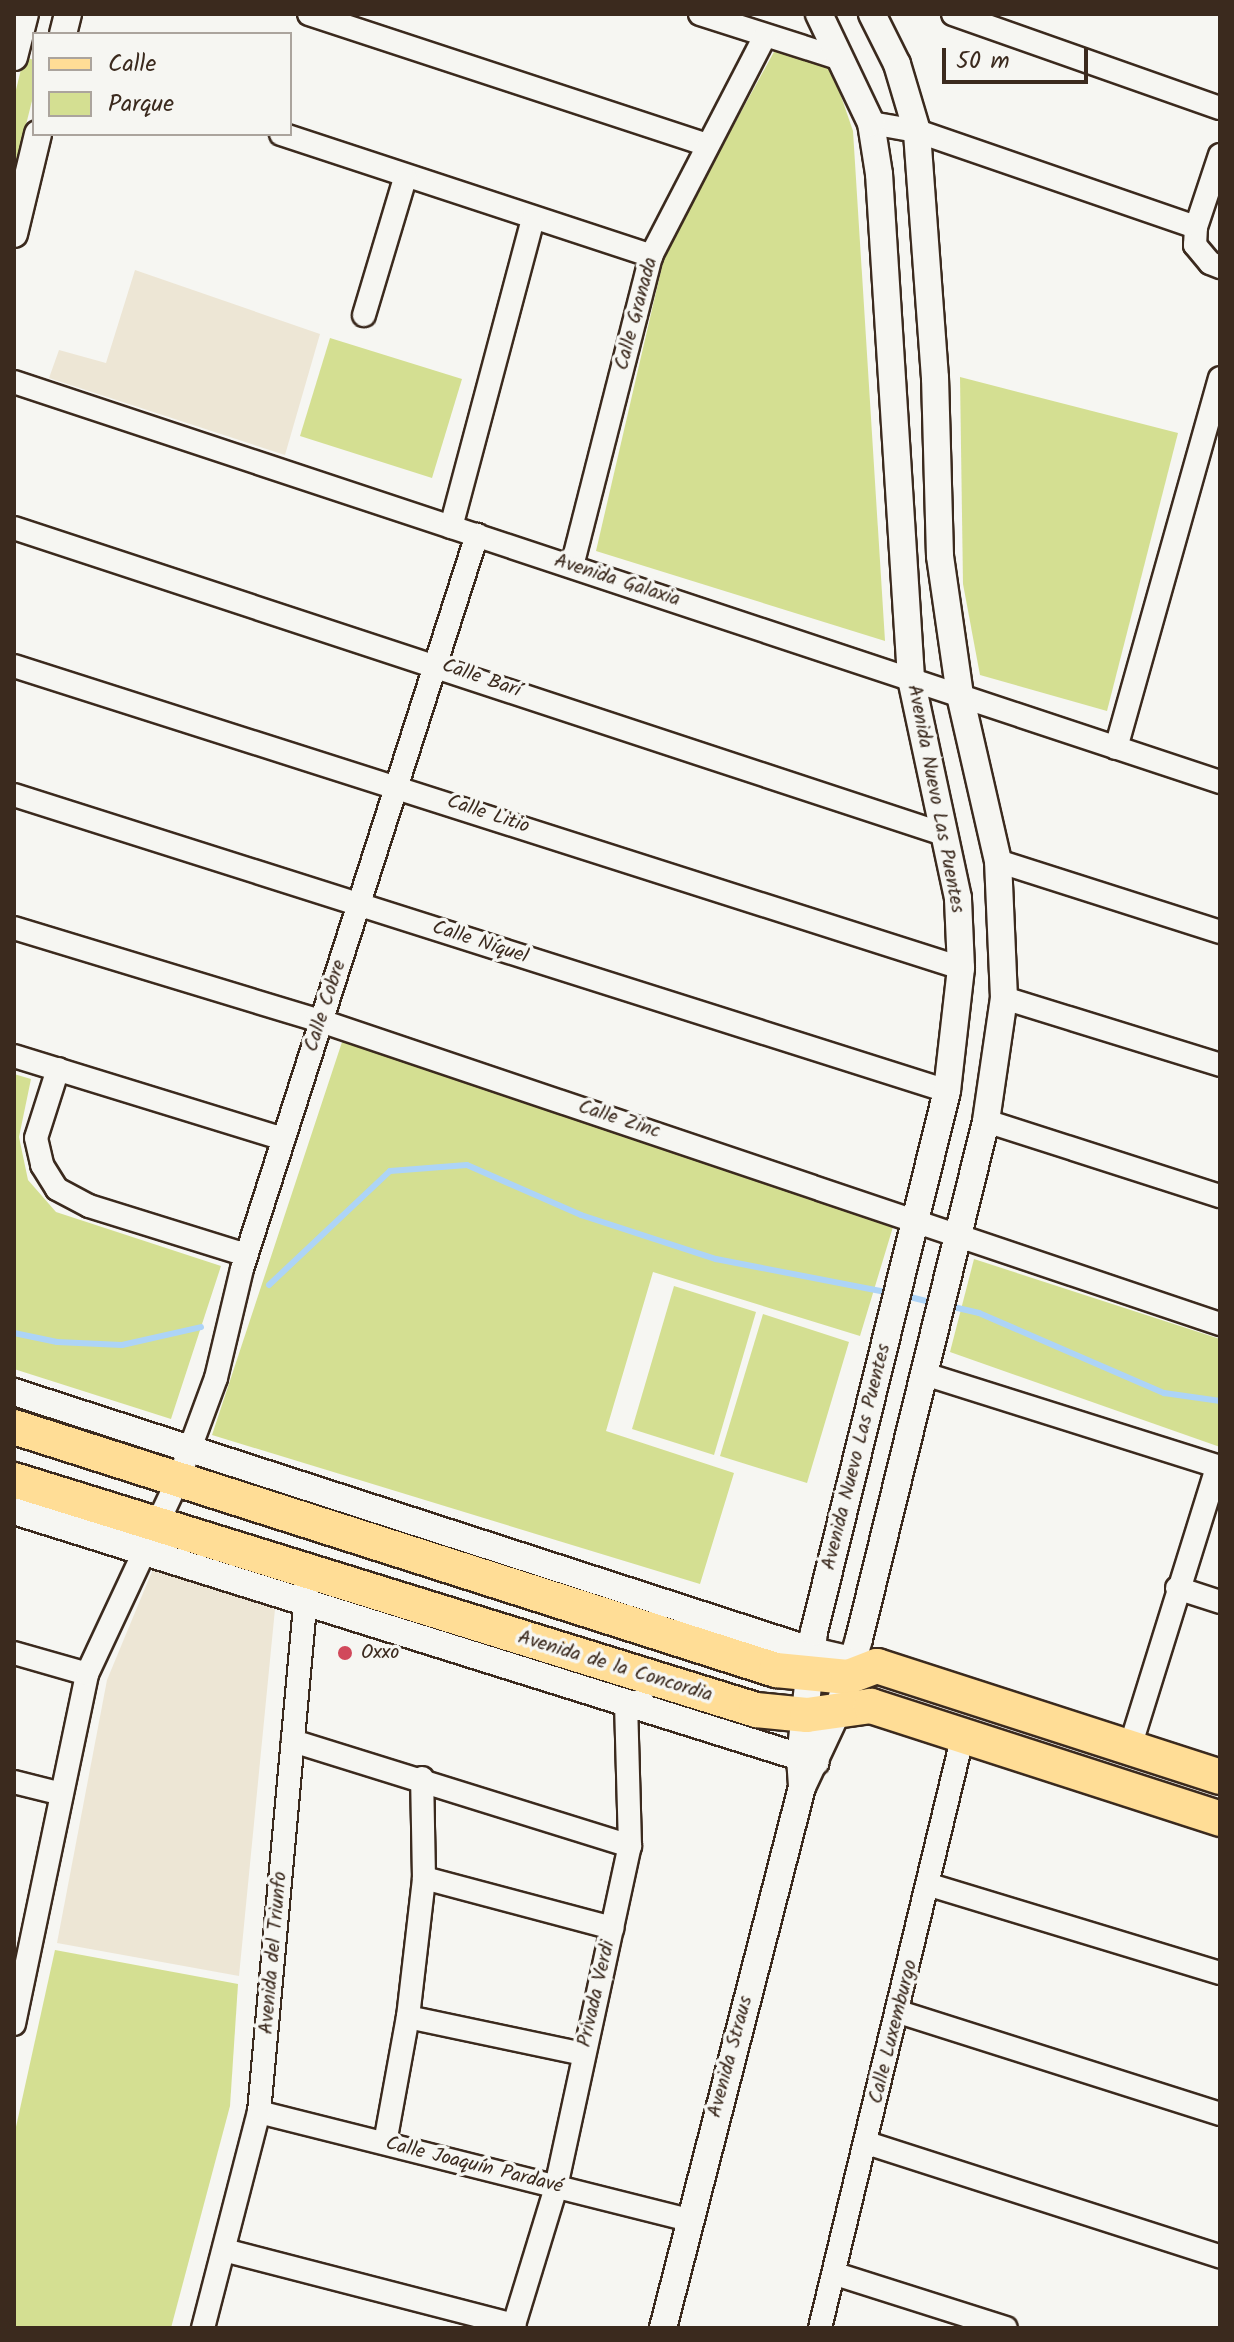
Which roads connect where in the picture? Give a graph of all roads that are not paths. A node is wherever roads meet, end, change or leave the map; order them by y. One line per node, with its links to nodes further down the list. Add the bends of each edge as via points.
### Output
1 (25, 14): 8 (street)
2 (309, 14): 15 (street)
3 (700, 14): 7 (street)
4 (819, 14): 9 (street, Avenida Nuevo Las Puentes)
5 (872, 14): 12 (street, via 897,64)
6 (953, 14): 10 (street)
7 (765, 36): 9 (street); 15 (street, Calle Granada)
8 (22, 49)
9 (841, 59): 11 (street, Avenida Nuevo Las Puentes)
10 (1220, 108)
11 (871, 123): 12 (street); 32 (street, Avenida Nuevo Las Puentes, via 879,174)
12 (917, 131): 19 (street); 33 (street, via 935,378 940,556)
13 (38, 136): 20 (street)
14 (287, 136): 17 (street)
15 (707, 145): 21 (street, Calle Granada)
16 (1220, 155): 19 (street)
17 (405, 178): 18 (street); 23 (street)
18 (533, 218): 21 (street); 26 (street)
19 (1196, 227): 22 (street, via 1201,255)
20 (14, 234)
21 (651, 256): 29 (street, Calle Granada)
22 (1220, 267)
23 (364, 315)
24 (1220, 378): 34 (street)
25 (14, 382): 26 (street, Avenida Galaxia)
26 (451, 527): 28 (street, Avenida Galaxia)
27 (14, 528): 30 (street, Calle Barí)
28 (477, 535): 29 (street, Avenida Galaxia); 30 (street, Calle Cobre)
29 (572, 566): 32 (street, Avenida Galaxia)
30 (436, 663): 36 (street, Calle Cobre); 38 (street, Calle Barí)
31 (14, 666): 36 (street, Calle Litio)
32 (911, 678): 33 (street, Avenida Galaxia); 38 (street, Avenida Nuevo Las Puentes)
33 (960, 695): 34 (street, Avenida Galaxia); 39 (street)
34 (1116, 748): 35 (street, Avenida Galaxia)
35 (1220, 782)
36 (397, 786): 40 (street, Calle Cobre); 43 (street, Calle Litio)
37 (14, 795): 40 (street, Calle Níquel)
38 (946, 835): 43 (street, Avenida Nuevo Las Puentes, via 958,898)
39 (998, 861): 42 (street); 44 (street)
40 (359, 904): 45 (street, Calle Cobre); 49 (street, Calle Níquel)
41 (14, 928): 45 (street, Calle Zinc)
42 (1220, 932)
43 (961, 968): 49 (street, Avenida Nuevo Las Puentes)
44 (1004, 998): 47 (street); 50 (street)
45 (321, 1021): 51 (street, Calle Cobre); 53 (street, Calle Zinc)
46 (14, 1056): 48 (street)
47 (1220, 1065)
48 (58, 1069): 51 (street); 55 (street, via 36,1138 42,1165 57,1189 89,1206)
49 (947, 1091): 53 (street, Avenida Nuevo Las Puentes)
50 (986, 1121): 52 (street); 54 (street)
51 (283, 1139): 55 (street, Calle Cobre)
52 (1220, 1196)
53 (913, 1217): 54 (street, Calle Zinc); 69 (street, Avenida Nuevo Las Puentes)
54 (959, 1233): 56 (street, Calle Zinc); 57 (street)
55 (246, 1255): 60 (street, Calle Cobre, via 216,1378)
56 (1220, 1324)
57 (925, 1374): 61 (street); 70 (street)
58 (14, 1392): 60 (street)
59 (14, 1427): 60 (main road)
60 (185, 1463): 64 (street, Calle Cobre); 69 (main road)
61 (1219, 1467): 66 (street)
62 (14, 1480): 64 (main road, Avenida de la Concordia)
63 (14, 1511): 64 (street, Avenida de la Concordia)
64 (151, 1538): 65 (main road, Avenida de la Concordia); 71 (street, Calle Cobre)
65 (306, 1587): 72 (main road, Avenida de la Concordia); 73 (street, Avenida de la Concordia); 76 (street, Avenida del Triunfo)
66 (1177, 1588): 67 (street); 77 (street)
67 (1220, 1602)
68 (14, 1653): 71 (street)
69 (811, 1664): 70 (main road); 74 (street, Avenida Nuevo Las Puentes)
70 (859, 1667): 74 (street); 77 (main road)
71 (87, 1674): 82 (street, Calle Cobre)
72 (677, 1687): 73 (street); 74 (main road, Avenida de la Concordia, via 756,1710)
73 (626, 1706): 78 (street, Avenida de la Concordia); 84 (street, Privada Verdi)
74 (822, 1713): 75 (main road, Avenida de la Concordia, via 871,1706); 78 (street, Avenida Straus)
75 (963, 1735): 83 (main road, Avenida de la Concordia); 86 (street, Calle Luxemburgo)
76 (293, 1741): 80 (street); 94 (street, Avenida del Triunfo)
77 (1130, 1747): 79 (main road)
78 (808, 1760): 99 (street, Avenida Straus)
79 (1220, 1777)
80 (422, 1778): 84 (street); 85 (street)
81 (14, 1782): 82 (street)
82 (62, 1794): 87 (street, Calle Cobre)
83 (1220, 1819)
84 (630, 1846): 88 (street, Privada Verdi)
85 (424, 1878): 88 (street); 91 (street)
86 (930, 1885): 89 (street); 90 (street, Calle Luxemburgo)
87 (24, 1926): 92 (street)
88 (612, 1928): 93 (street, Privada Verdi)
89 (1220, 1973)
90 (899, 2012): 95 (street); 97 (street, Calle Luxemburgo)
91 (408, 2017): 93 (street); 96 (street)
92 (14, 2024)
93 (583, 2054): 98 (street, Privada Verdi)
94 (259, 2112): 96 (street, Calle Joaquín Pardavé); 100 (street, Avenida del Triunfo)
95 (1220, 2114)
96 (385, 2143): 98 (street, Calle Joaquín Pardavé)
97 (867, 2143): 101 (street); 102 (street, Calle Luxemburgo)
98 (556, 2187): 99 (street, Calle Joaquín Pardavé); 103 (street, Privada Verdi)
99 (688, 2220): 105 (street, Avenida Straus)
100 (224, 2250): 103 (street); 104 (street, Avenida del Triunfo)
101 (1220, 2256)
102 (836, 2274): 106 (street, Calle Luxemburgo); 107 (street)
103 (514, 2327)
104 (203, 2328)
105 (663, 2328)
106 (820, 2328)
107 (1006, 2328)

